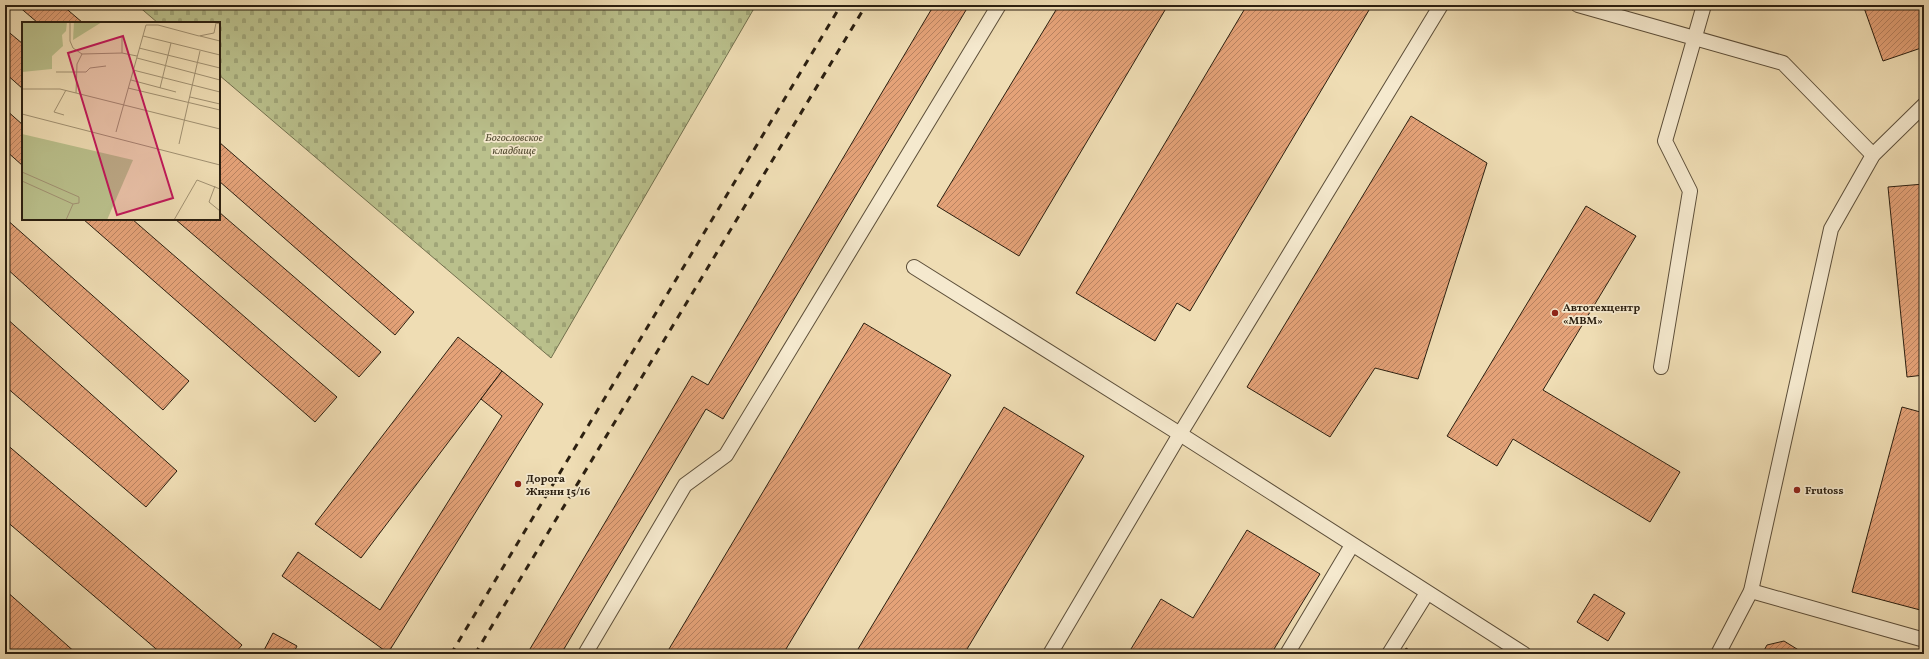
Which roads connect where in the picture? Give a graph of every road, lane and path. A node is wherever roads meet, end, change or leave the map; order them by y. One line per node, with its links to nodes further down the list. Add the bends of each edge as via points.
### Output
1 (999, 5): 15 (lane, via 726,455 685,485)
2 (1441, 5): 10 (lane)
3 (1578, 5): 5 (lane)
4 (1704, 5): 5 (lane)
5 (1694, 38): 7 (lane, via 1783,63); 9 (lane, via 1665,141 1690,191)
6 (1924, 105): 7 (lane)
7 (1873, 155): 12 (lane, via 1831,230)
8 (914, 267): 10 (lane)
9 (1661, 366)
10 (1180, 434): 11 (lane); 16 (lane)
11 (1352, 545): 13 (lane); 17 (lane)
12 (1751, 591): 14 (lane); 20 (lane)
13 (1427, 593): 18 (lane); 19 (lane)
14 (1921, 638)
15 (585, 654)
16 (1050, 654)
17 (1287, 654)
18 (1389, 654)
19 (1523, 654)
20 (1718, 654)

